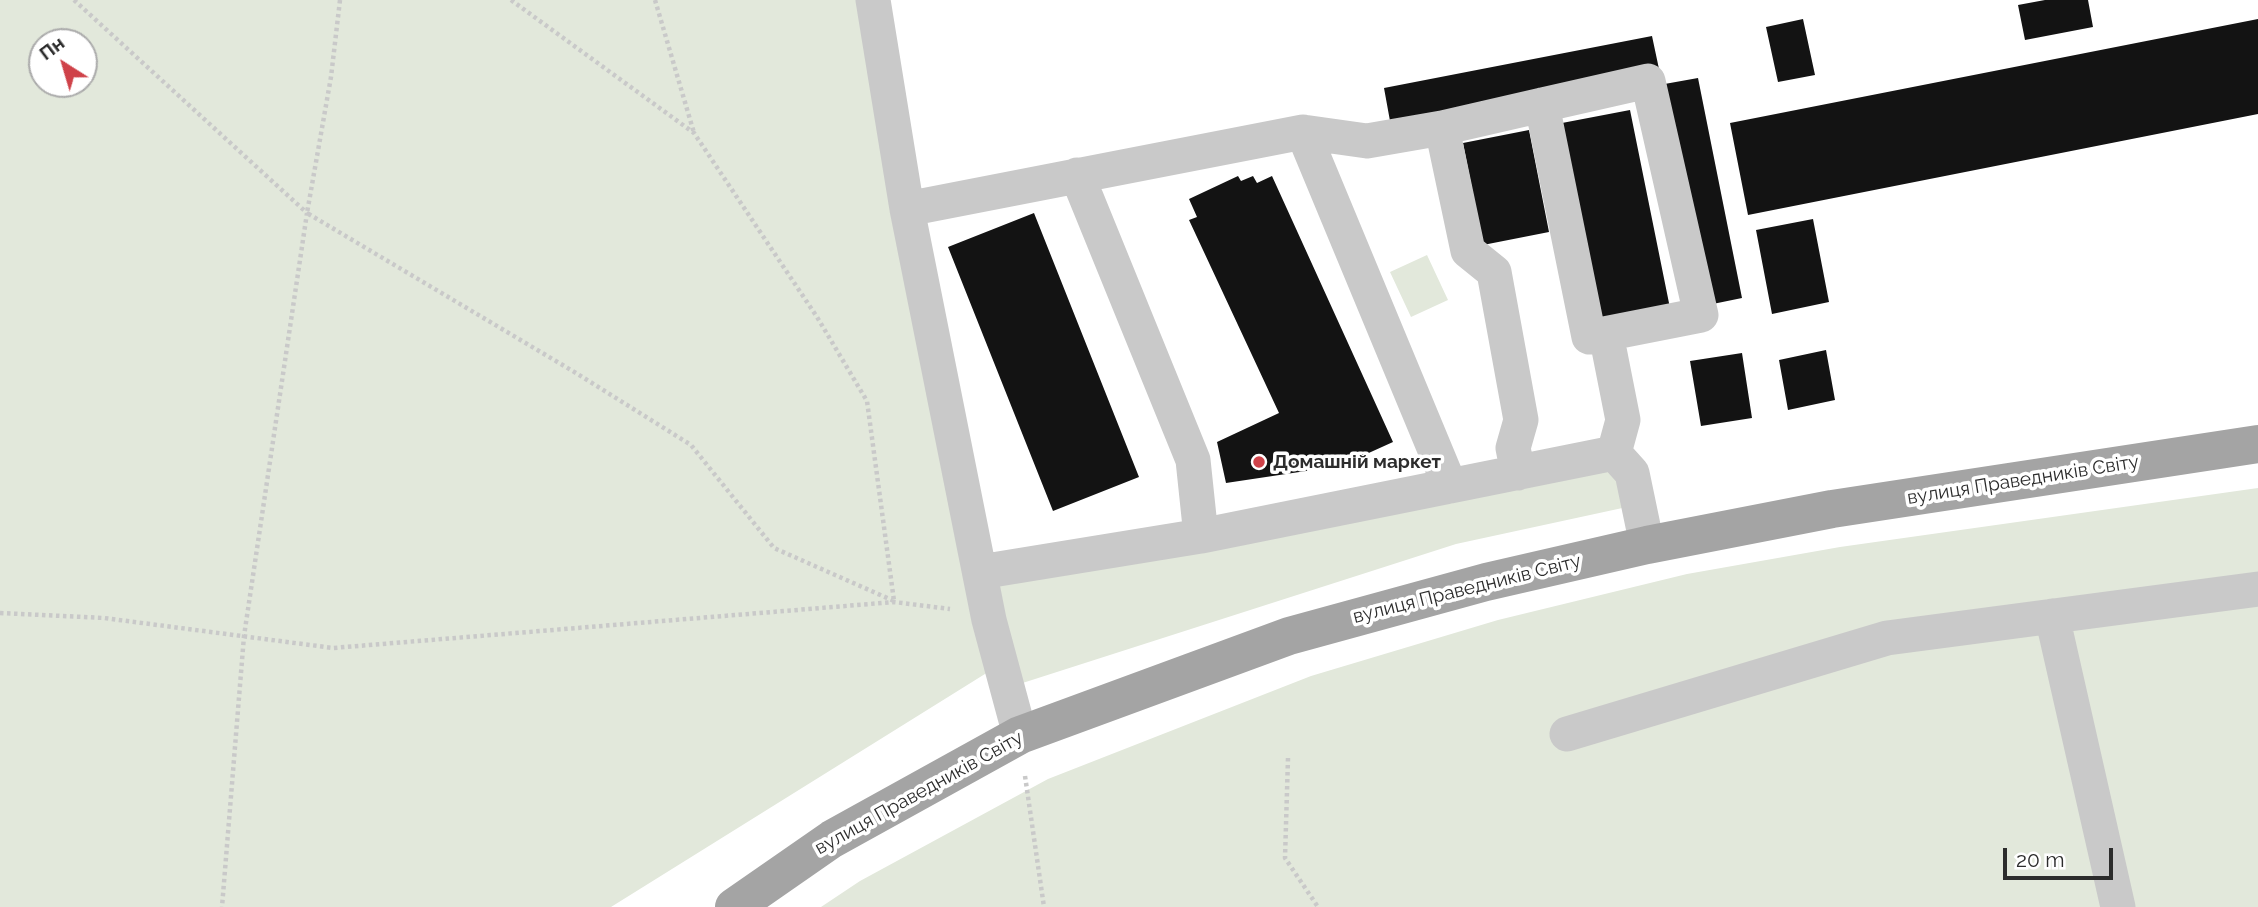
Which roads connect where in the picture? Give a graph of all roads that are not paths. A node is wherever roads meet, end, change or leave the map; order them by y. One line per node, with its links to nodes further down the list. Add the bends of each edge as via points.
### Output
1 (873, 0): 6 (lane)
2 (1542, 105): 3 (lane); 7 (lane, via 1589,337); 7 (lane, via 1648,81 1701,315)
3 (1442, 128): 4 (lane, via 1367,141); 10 (lane, via 1468,251 1494,272 1521,420 1513,448)
4 (1303, 132): 5 (lane); 11 (lane)
5 (1077, 176): 6 (lane); 12 (lane, via 1193,460)
6 (907, 209): 14 (lane)
7 (1606, 334): 9 (lane, via 1623,420)
8 (2258, 444): 13 (main road, вулиця Праведників Світу, via 1832,509)
9 (1615, 453): 10 (lane); 13 (lane, via 1632,473)
10 (1518, 473): 11 (lane)
11 (1450, 486): 12 (lane)
12 (1201, 536): 14 (lane)
13 (1647, 544): 17 (main road, вулиця Праведників Світу, via 1289,636)
14 (981, 572): 17 (lane)
15 (2258, 589): 16 (lane)
16 (2052, 616): 18 (lane, via 1887,638); 20 (lane)
17 (1020, 734): 19 (main road, вулиця Праведників Світу, via 832,839)
18 (1567, 734)
19 (734, 907)
20 (2118, 907)

